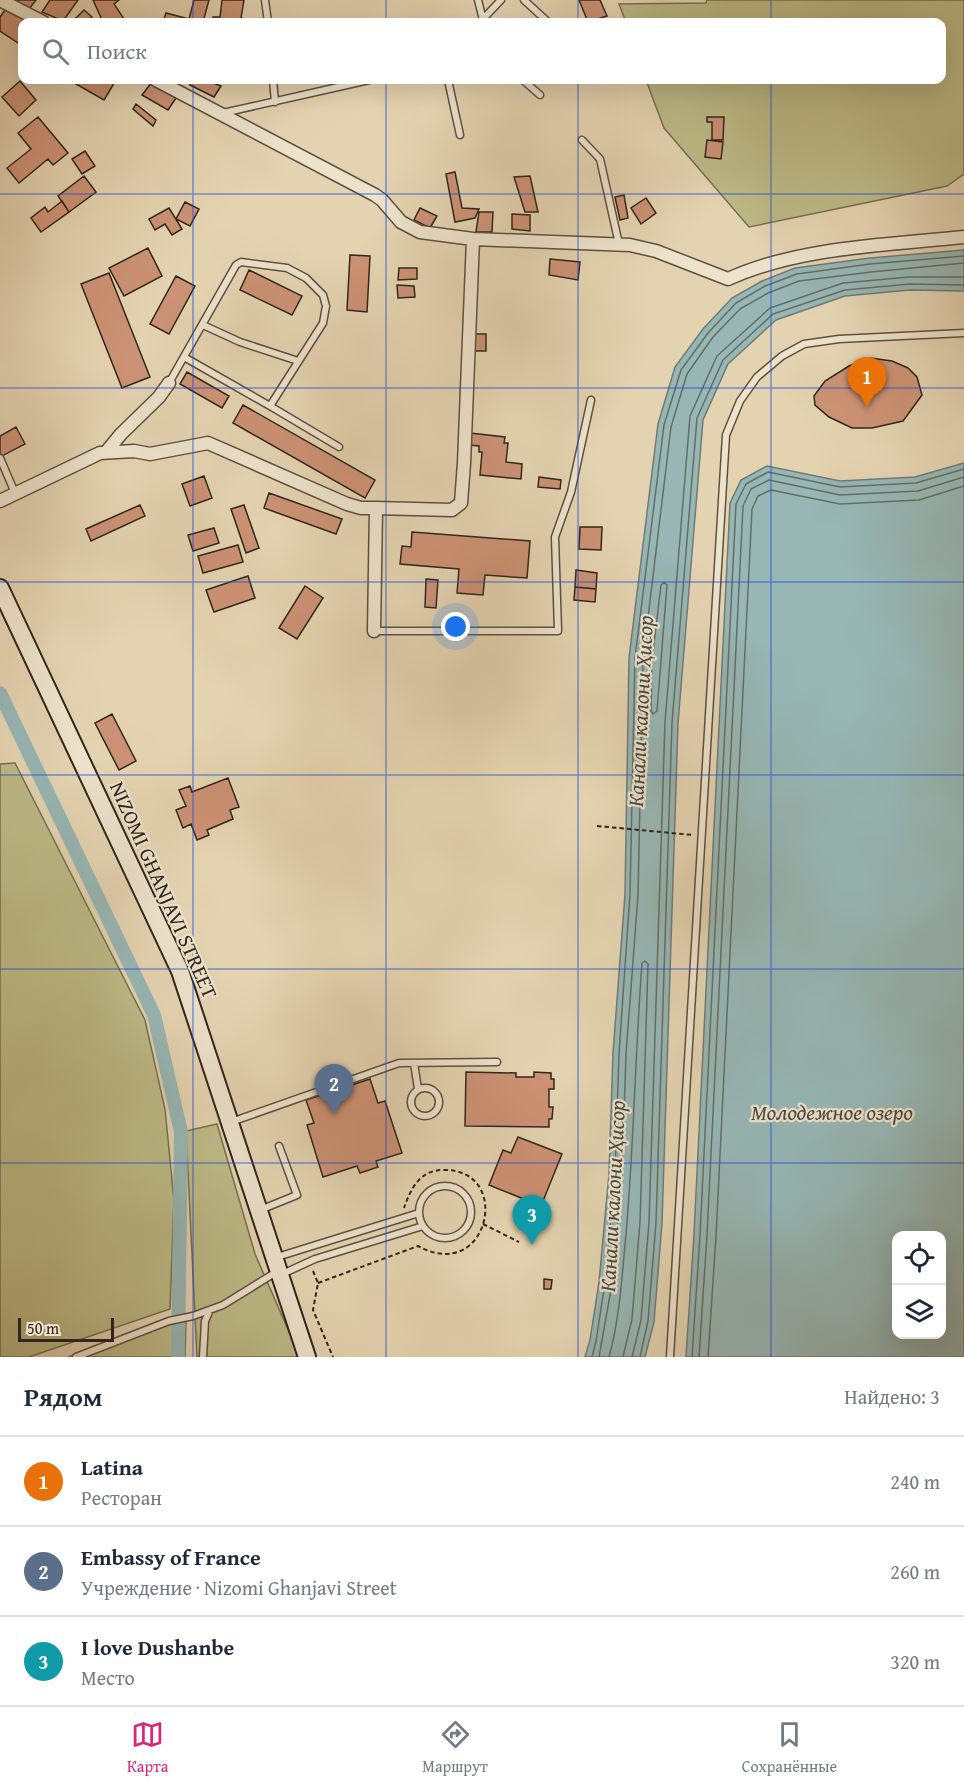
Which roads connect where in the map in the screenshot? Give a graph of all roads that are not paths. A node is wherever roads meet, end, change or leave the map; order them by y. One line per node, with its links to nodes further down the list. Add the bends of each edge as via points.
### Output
1 (0, 0): 6 (street)
2 (266, 0): 7 (lane)
3 (478, 0): 8 (lane)
4 (501, 0): 9 (lane)
5 (524, 0): 10 (lane)
6 (35, 18)
7 (268, 18)
8 (481, 18)
9 (485, 18)
10 (544, 18)
11 (164, 84): 18 (street)
12 (273, 84): 17 (lane)
13 (349, 84): 17 (lane)
14 (449, 84): 19 (lane)
15 (528, 84): 16 (lane)
16 (540, 95)
17 (275, 102): 18 (lane)
18 (222, 113): 22 (street, via 375,195 408,226 420,232)
19 (460, 135)
20 (582, 140): 23 (lane, via 600,159)
21 (964, 237): 23 (street, via 847,249 788,260 728,279 644,247)
22 (473, 239): 23 (street); 36 (street, via 461,503 453,510)
23 (619, 244)
24 (202, 325): 26 (lane); 27 (lane); 27 (lane, via 241,262 287,268 306,278 323,295 326,306 323,323)
25 (964, 333): 52 (lane, via 804,344 757,376 726,435)
26 (184, 357): 28 (lane); 30 (lane)
27 (298, 361): 30 (lane)
28 (169, 384): 32 (street)
29 (591, 400): 38 (lane, via 572,485 555,537 558,631)
30 (270, 406): 31 (lane)
31 (339, 447)
32 (107, 451): 34 (street); 36 (street, via 150,454 208,442 347,504)
33 (0, 458): 34 (lane)
34 (15, 493): 35 (street)
35 (0, 501)
36 (376, 508): 38 (street)
37 (0, 588): 42 (street, NIZOMI GHANJAVI STREET, via 180,971)
38 (374, 631)
39 (497, 1062): 40 (lane)
40 (414, 1063): 41 (lane); 42 (lane, via 399,1063)
41 (418, 1089): 41 (lane, via 411,1097 411,1107 423,1116 432,1114 438,1106 438,1096 426,1087)
42 (231, 1122): 44 (street, NIZOMI GHANJAVI STREET)
43 (279, 1146): 44 (lane, via 297,1196)
44 (259, 1211): 47 (street, NIZOMI GHANJAVI STREET)
45 (419, 1213): 46 (lane); 46 (lane, via 427,1194 442,1186 459,1191 469,1204 466,1227 452,1237 436,1236); 47 (lane)
46 (423, 1226): 47 (lane)
47 (277, 1268): 48 (lane); 51 (street, NIZOMI GHANJAVI STREET)
48 (210, 1310): 49 (lane, via 169,1321); 50 (lane, via 205,1321)
49 (76, 1357)
50 (203, 1357)
51 (307, 1357)
52 (670, 1357)

